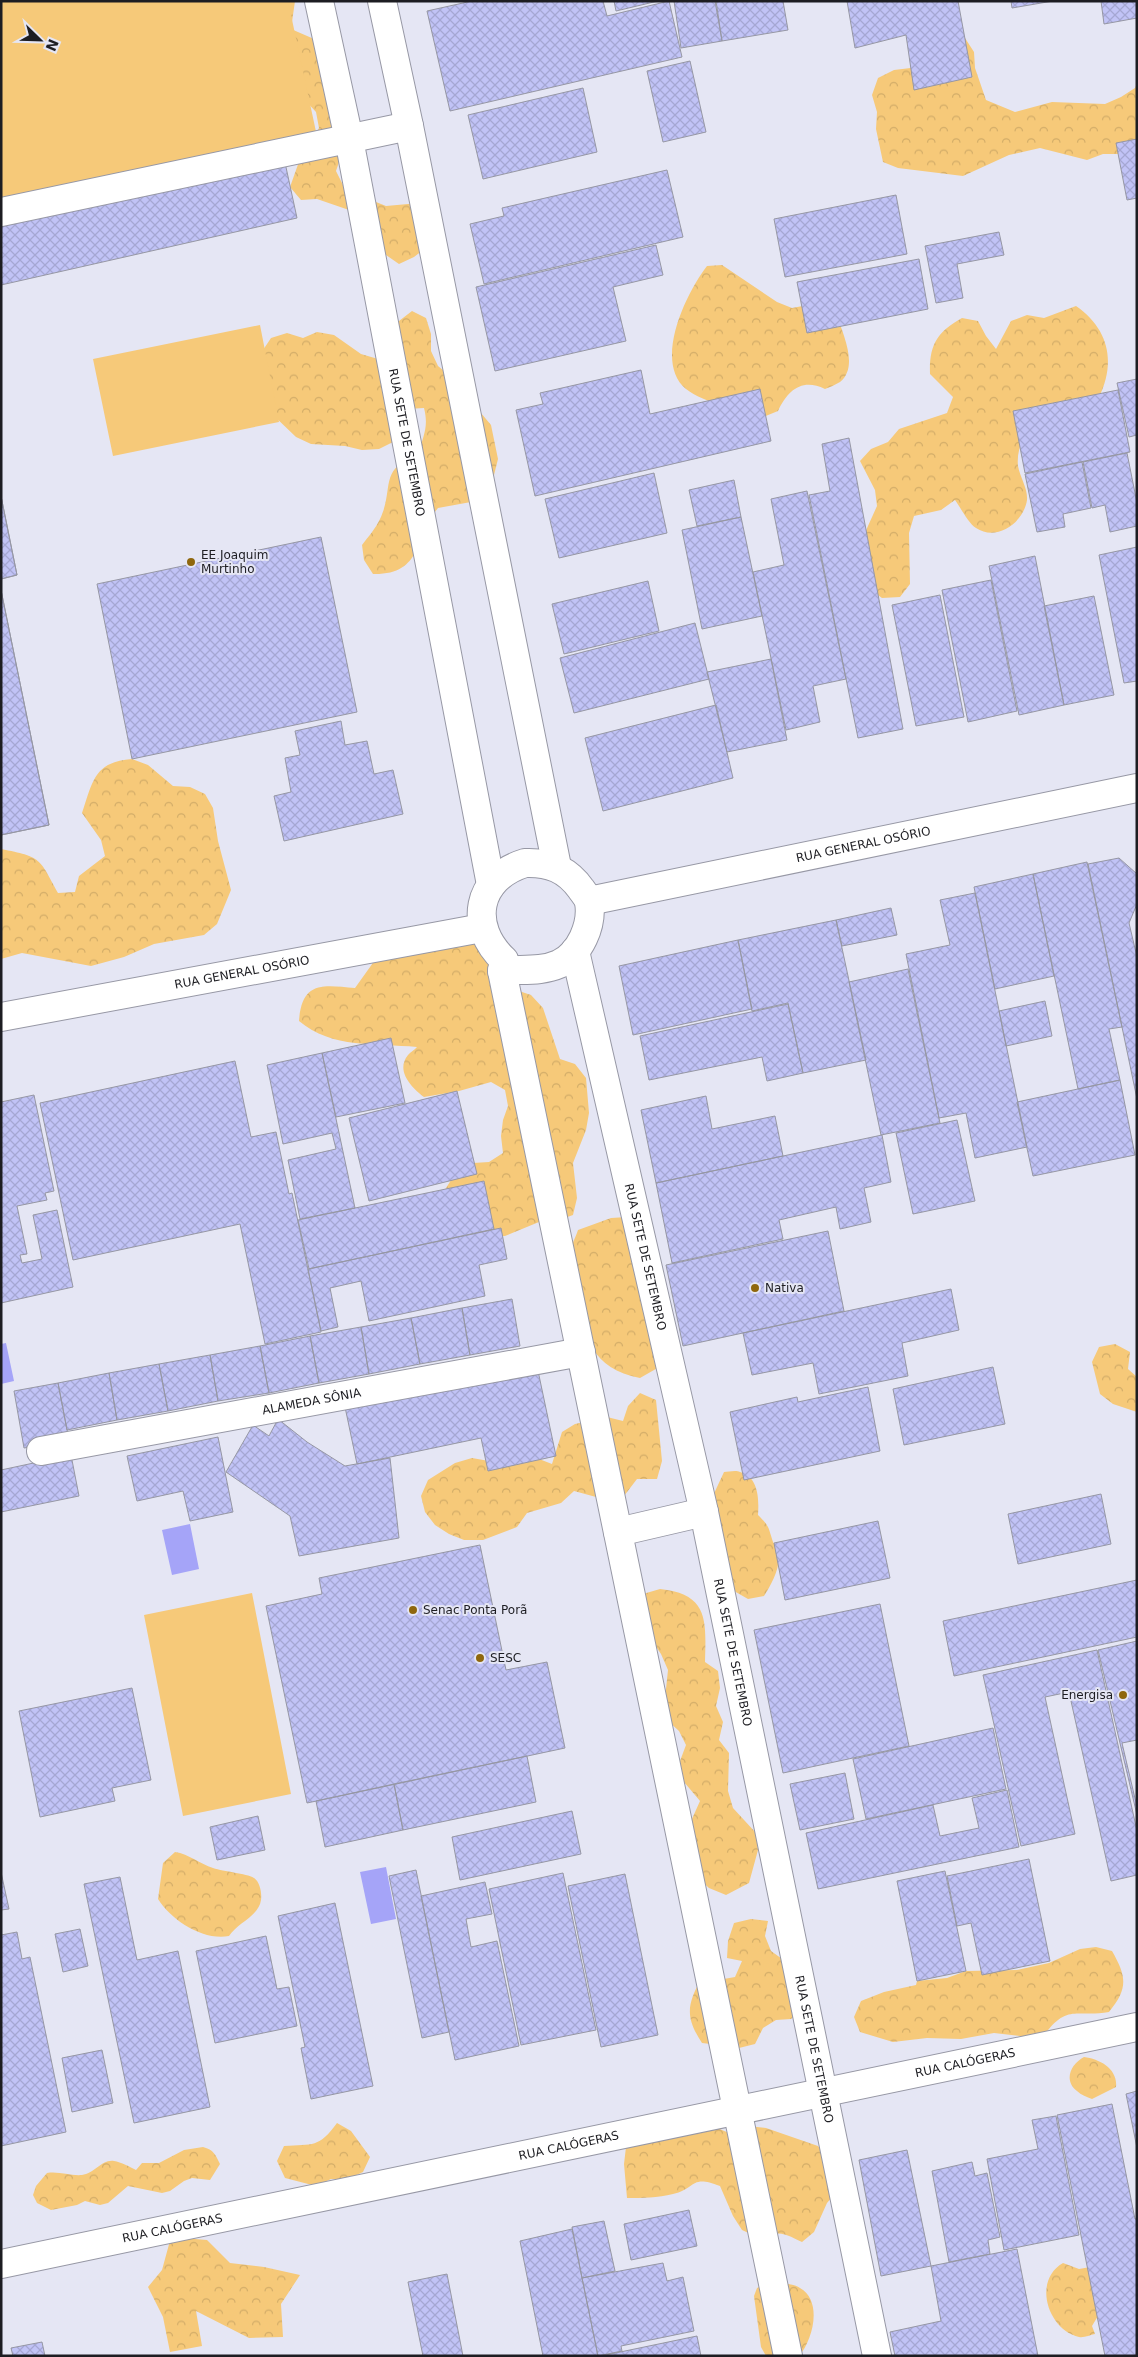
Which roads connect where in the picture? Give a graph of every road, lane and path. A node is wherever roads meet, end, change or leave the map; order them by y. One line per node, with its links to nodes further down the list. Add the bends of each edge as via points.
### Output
1 (318, 1): 4 (main road, RUA SETE DE SETEMBRO)
2 (382, 1): 3 (main road)
3 (409, 126): 4 (main road); 7 (main road)
4 (349, 139): 5 (main road); 8 (main road, RUA SETE DE SETEMBRO)
5 (1, 212)
6 (1137, 788): 9 (main road, RUA GENERAL OSÓRIO)
7 (557, 867): 8 (main road, via 525,863 502,873); 9 (main road, via 574,879)
8 (491, 885): 10 (main road, via 482,905)
9 (589, 901): 11 (main road, via 588,924)
10 (482, 928): 12 (main road, via 487,940 504,960); 13 (main road, RUA GENERAL OSÓRIO)
11 (576, 951): 12 (main road, via 561,963 544,969); 16 (main road, RUA SETE DE SETEMBRO)
12 (502, 971): 14 (main road)
13 (1, 1017)
14 (581, 1352): 15 (main road, ALAMEDA SÔNIA); 17 (main road)
15 (41, 1451)
16 (704, 1512): 17 (main road); 19 (main road, RUA SETE DE SETEMBRO)
17 (618, 1532): 20 (main road)
18 (1137, 2027): 19 (main road, RUA CALÓGERAS)
19 (822, 2092): 20 (main road, RUA CALÓGERAS); 23 (main road, RUA SETE DE SETEMBRO)
20 (738, 2112): 21 (main road, RUA CALÓGERAS); 22 (main road)
21 (1, 2264)
22 (788, 2356)
23 (877, 2356)

